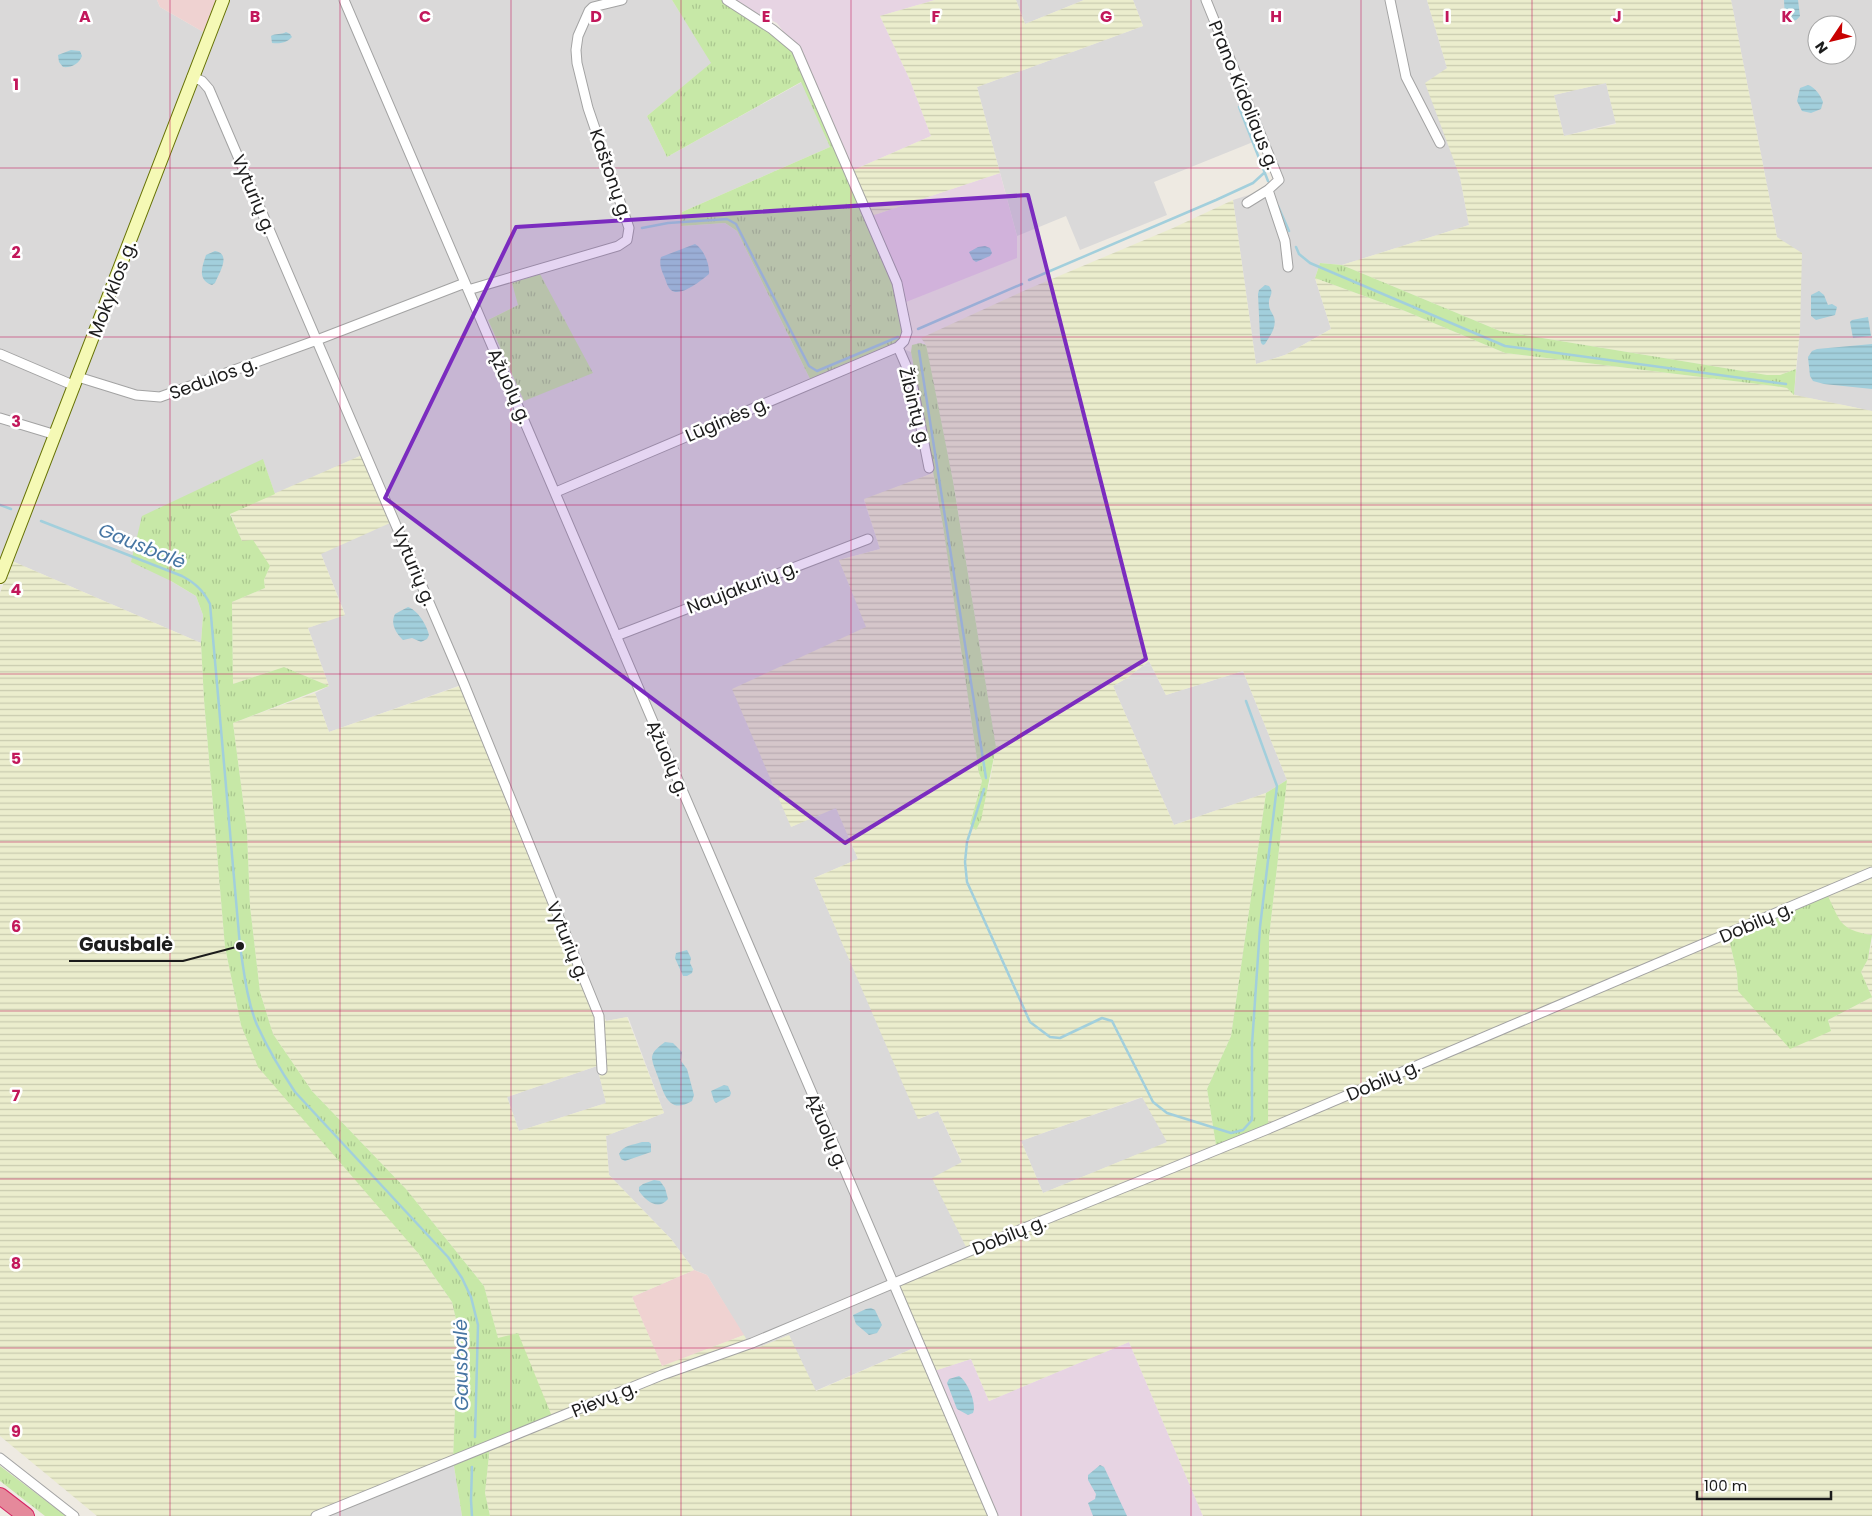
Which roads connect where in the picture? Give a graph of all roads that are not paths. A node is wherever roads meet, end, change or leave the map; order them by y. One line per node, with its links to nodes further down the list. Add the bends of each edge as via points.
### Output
1 (223, 0): 8 (main road, Mokyklos g.)
2 (344, 0): 13 (street, Ąžuolų g.)
3 (622, 0): 7 (street, Kaštonų g.)
4 (727, 0): 15 (street, via 796,49 805,67 897,283 907,332)
5 (1206, 0): 10 (street, Prano Kidoliaus g., via 1279,180)
6 (1390, 0): 9 (street, via 1406,77)
7 (592, 4): 13 (street, Kaštonų g., via 578,36 577,63 588,108 629,228 627,240 618,246)
8 (192, 77): 14 (street, Vyturių g., via 209,89); 17 (main road, Mokyklos g.)
9 (1440, 143)
10 (1268, 190): 11 (street, Prano Kidoliaus g.); 12 (street, via 1285,241)
11 (1247, 203)
12 (1288, 268)
13 (467, 287): 14 (street, Sedulos g.); 21 (street, Ąžuolų g.)
14 (317, 340): 17 (street, Sedulos g., via 160,397 150,398); 26 (street, Vyturių g., via 464,684 599,1016)
15 (898, 347): 20 (street, Žibintų g., via 911,377); 21 (street, Lūginės g.)
16 (0, 354): 17 (street, Sedulos g.)
17 (76, 381): 19 (main road, Mokyklos g.)
18 (0, 418): 19 (street)
19 (56, 435): 23 (main road, Mokyklos g.)
20 (929, 468)
21 (556, 492): 24 (street, Ąžuolų g.)
22 (868, 539): 24 (street, Naujakurių g.)
23 (0, 577)
24 (616, 636): 27 (street, Ąžuolų g.)
25 (1872, 872): 27 (street, Dobilų g., via 1259,1133)
26 (602, 1070)
27 (892, 1283): 32 (street, Pievų g., via 752,1343 662,1375); 33 (street, Ąžuolų g.)
28 (0, 1458): 31 (street)
29 (0, 1496): 30 (highway)
30 (26, 1516)
31 (74, 1516)
32 (316, 1516)
33 (993, 1516)

